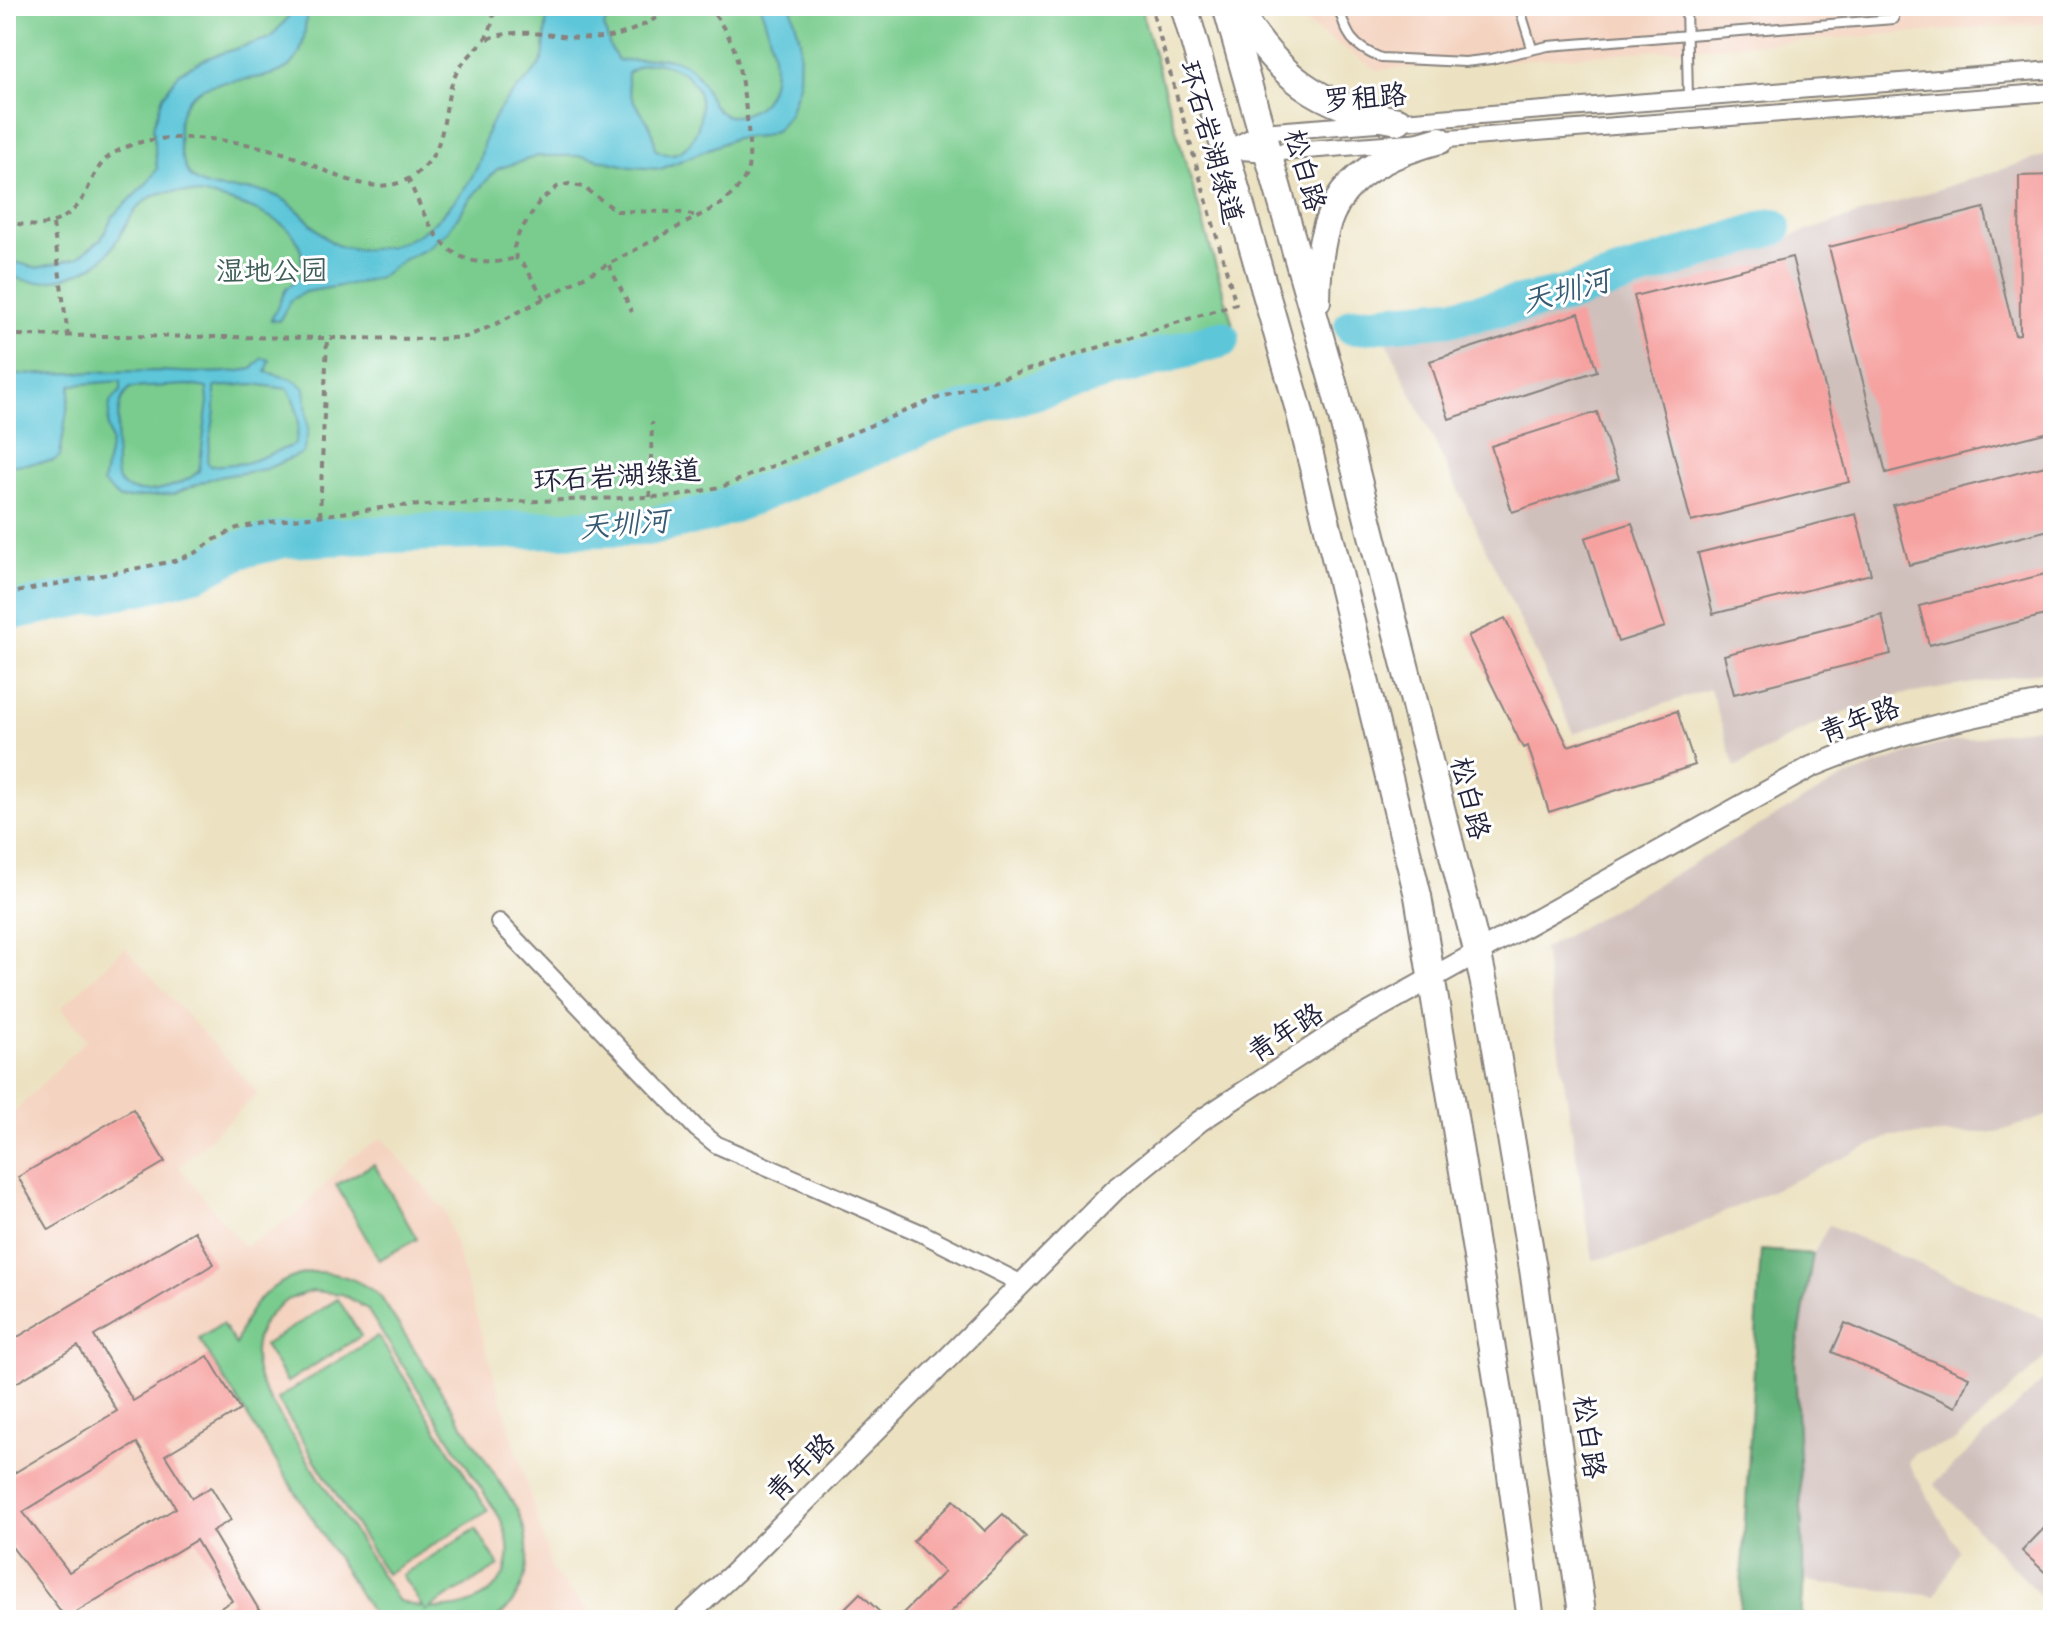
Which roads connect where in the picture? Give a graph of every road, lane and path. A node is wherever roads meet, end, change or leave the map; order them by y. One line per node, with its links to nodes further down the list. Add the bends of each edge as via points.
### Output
1 (494, 6): 13 (path)
2 (676, 6): 13 (path, via 629,32 604,38 524,31)
3 (709, 6): 23 (path, via 734,50 749,150 739,187)
4 (1151, 6): 35 (path, 环石岩湖绿道, via 1236,304 947,395 724,486)
5 (1184, 6): 21 (main road)
6 (1226, 6): 20 (main road, 松白路)
7 (1235, 6): 18 (main road, via 1267,53 1297,83 1356,111)
8 (1338, 6): 14 (lane, via 1350,38 1381,58 1465,62)
9 (1519, 6): 14 (lane)
10 (1686, 6): 12 (lane)
11 (1894, 6): 12 (lane, via 1894,19)
12 (1687, 34): 14 (lane); 17 (lane)
13 (487, 39): 22 (path, via 455,77 438,146 424,168)
14 (1532, 48)
15 (2053, 70): 17 (street, 罗租路)
16 (2053, 92): 19 (street, 罗租路)
17 (1688, 98): 18 (street, 罗租路)
18 (1398, 121): 20 (street, 罗租路)
19 (1440, 140): 20 (street, 罗租路); 30 (main road, via 1376,165 1332,208 1319,265)
20 (1265, 142): 21 (street, 罗租路); 30 (main road, 松白路)
21 (1226, 150): 41 (main road, via 1299,410 1418,896)
22 (408, 178): 25 (path, via 399,184 370,186 258,147 167,138 132,145 107,159 78,205); 26 (path, via 426,219 450,251 475,263)
23 (699, 216): 26 (path, via 617,211 583,187 569,184 539,202 519,233); 27 (path)
24 (6, 220): 25 (path)
25 (53, 224): 32 (path)
26 (516, 258): 28 (path)
27 (609, 265): 28 (path); 29 (path)
28 (544, 299): 33 (path, via 466,337)
29 (632, 312)
30 (1319, 332): 40 (main road, 松白路)
31 (6, 335): 32 (path)
32 (68, 336): 33 (path)
33 (327, 338): 36 (path)
34 (652, 422): 35 (path)
35 (650, 497): 36 (path, 环石岩湖绿道, via 397,506)
36 (320, 516): 37 (path, 环石岩湖绿道, via 237,528 174,561)
37 (6, 594)
38 (2053, 700): 40 (street, 青年路, via 1921,727 1847,751)
39 (499, 922): 42 (street, via 717,1145 911,1229)
40 (1477, 950): 41 (street, 青年路); 45 (main road, 松白路, via 1533,1269)
41 (1432, 978): 42 (street, 青年路, via 1340,1029 1200,1121 1115,1190); 44 (main road)
42 (1022, 1284): 43 (street, 青年路)
43 (683, 1620)
44 (1531, 1620)
45 (1583, 1620)

